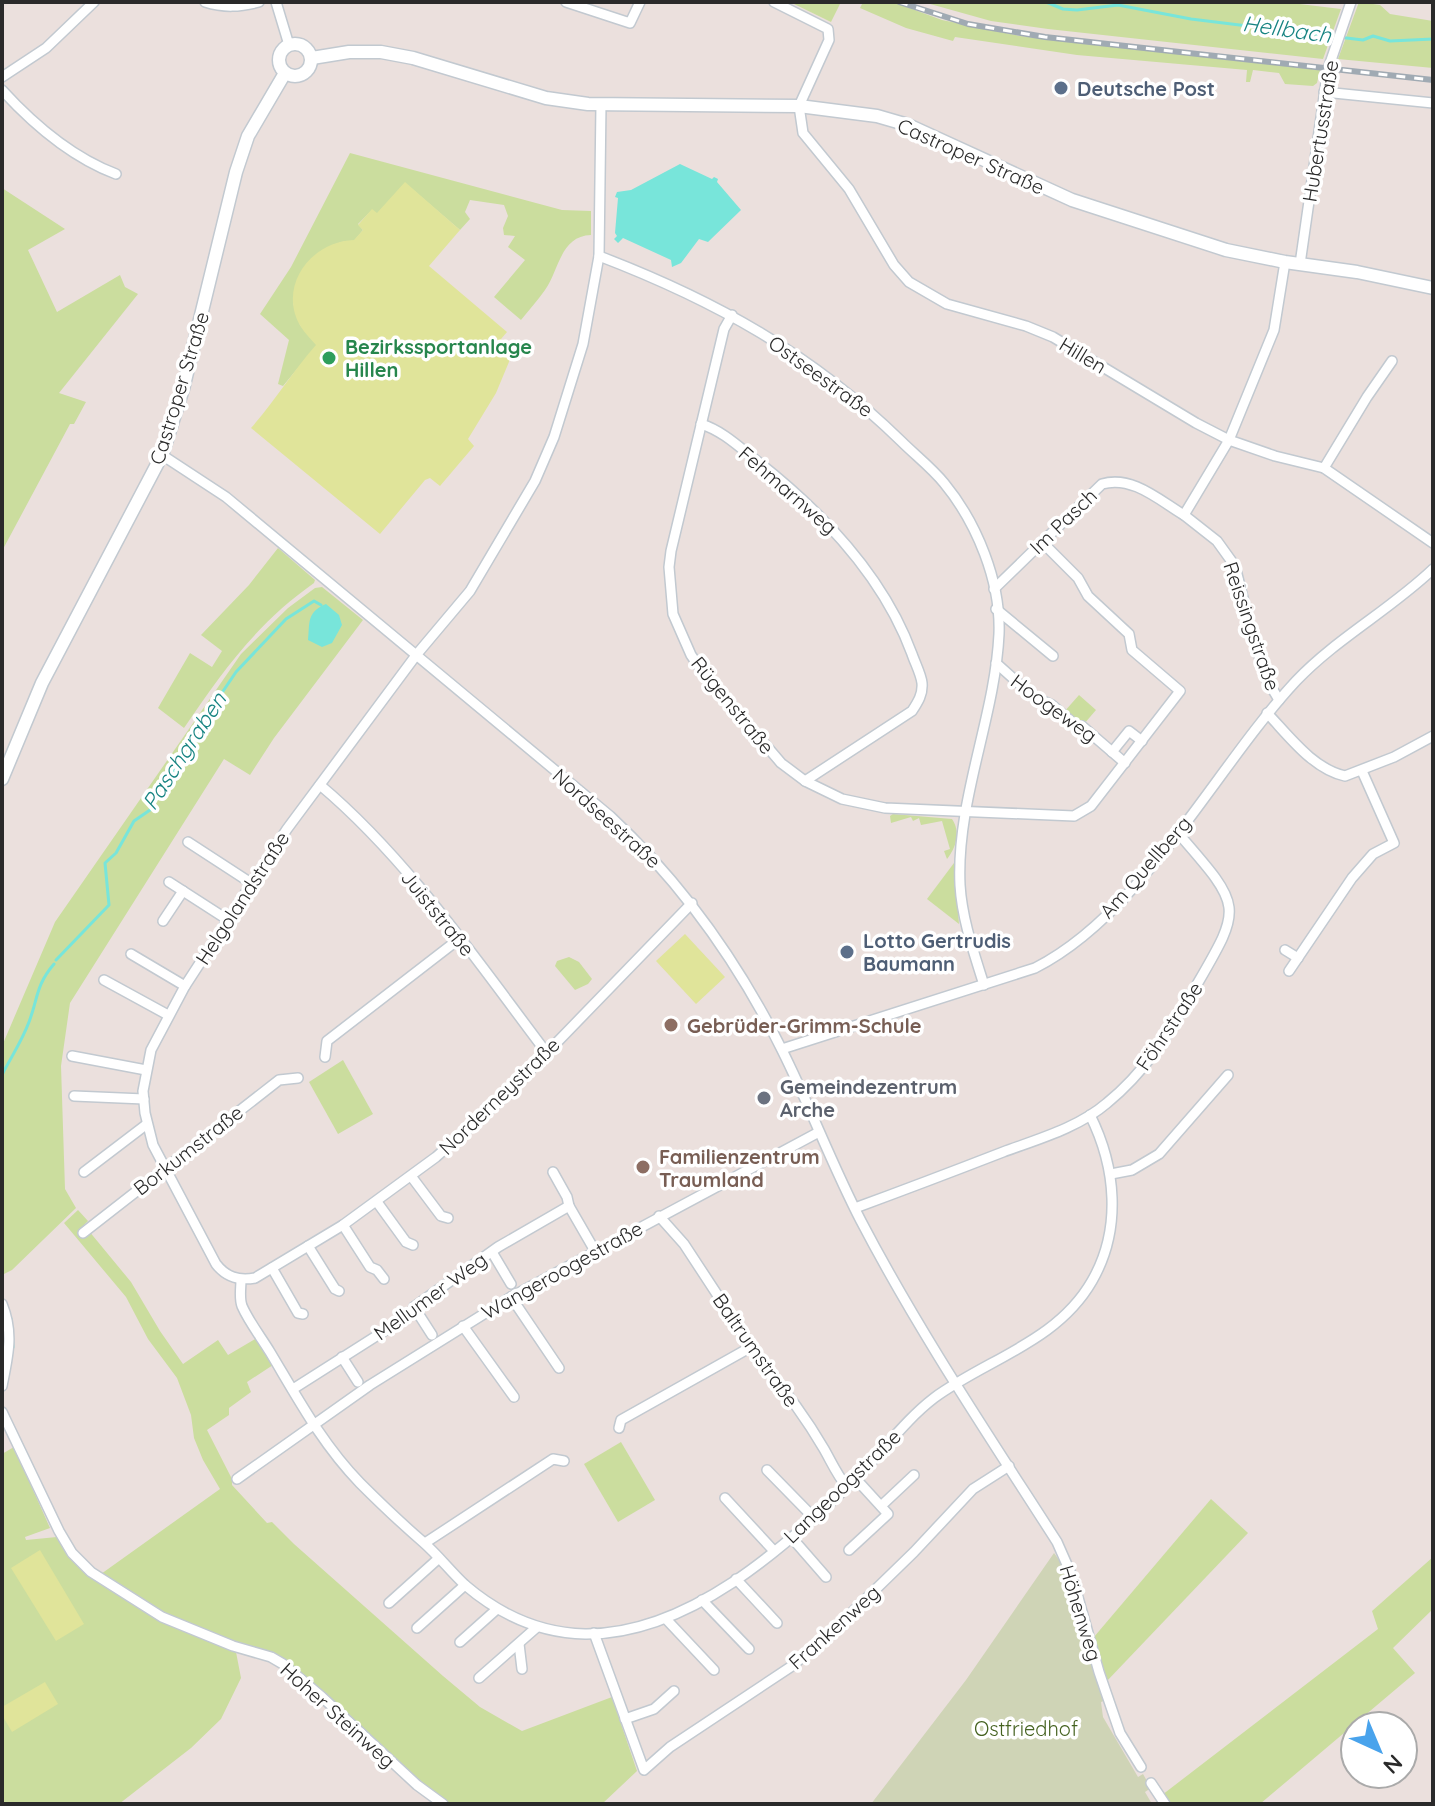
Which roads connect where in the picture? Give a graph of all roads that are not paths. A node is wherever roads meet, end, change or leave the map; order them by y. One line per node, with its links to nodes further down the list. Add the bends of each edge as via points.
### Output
1 (94, 2): 12 (street, via 46,48)
2 (205, 2): 3 (street, via 220,7)
3 (259, 2)
4 (276, 2): 9 (street)
5 (566, 2): 6 (street, via 630,23)
6 (640, 2)
7 (774, 2): 17 (street, via 828,29 829,40)
8 (1351, 2): 14 (street, Hubertusstraße)
9 (289, 45): 10 (main road, via 304,46); 11 (main road, Castroper Straße, via 280,55)
10 (312, 58): 11 (main road, Castroper Straße, via 303,74); 16 (main road, Castroper Straße, via 381,52 546,98)
11 (285, 73): 27 (main road, Castroper Straße, via 248,136 236,172)
12 (2, 77)
13 (2, 90): 18 (street, via 46,133)
14 (1324, 92): 15 (street); 21 (street, Hubertusstraße)
15 (1433, 103)
16 (601, 104): 17 (main road, Castroper Straße); 19 (street, Helgolandstraße)
17 (799, 106): 20 (main road, Castroper Straße, via 908,125 1072,200 1226,250); 26 (street, Hillen, via 803,133 849,189 909,282 947,304 1053,337)
18 (116, 174)
19 (599, 256): 23 (street, Ostseestraße); 35 (street, Helgolandstraße, via 583,344 535,481 470,591)
20 (1285, 262): 21 (main road, Castroper Straße); 26 (street, via 1274,330)
21 (1300, 264): 22 (main road, Castroper Straße)
22 (1433, 288)
23 (732, 315): 25 (street, Rügenstraße); 33 (street, Ostseestraße, via 789,348 860,401 944,483 973,529)
24 (1392, 361): 28 (street)
25 (701, 424): 46 (street, Rügenstraße, via 671,551 673,614 700,668 781,763); 46 (street, Fehmarnweg, via 716,429 765,467 840,536 902,627 922,682 912,711)
26 (1229, 440): 28 (street, Hillen); 29 (street)
27 (162, 455): 35 (street, Nordseestraße, via 226,497); 45 (main road, Castroper Straße, via 47,672)
28 (1324, 468): 31 (street, Hillen)
29 (1184, 515): 30 (street, Im Pasch, via 1132,484 1109,482 1094,490); 38 (street, Reissingstraße, via 1217,541 1235,566 1262,666)
30 (1042, 542): 33 (street, Im Pasch); 41 (street, Rügenstraße, via 1129,634 1132,650 1180,691)
31 (1433, 543)
32 (1433, 569): 38 (street, Am Quellberg, via 1310,667)
33 (994, 589): 34 (street, Ostseestraße)
34 (996, 609): 36 (street); 37 (street, Ostseestraße)
35 (417, 654): 47 (street, Helgolandstraße); 54 (street, Nordseestraße, via 610,816)
36 (1053, 656)
37 (996, 663): 42 (street, Hoogeweg); 48 (street, Ostseestraße)
38 (1279, 700): 39 (street, Am Quellberg)
39 (1267, 713): 44 (street, via 1320,764 1345,776); 49 (street, Am Quellberg)
40 (1433, 736): 44 (street)
41 (1142, 741): 42 (street, Hoogeweg, via 1129,731); 43 (street, Rügenstraße)
42 (1112, 752): 43 (street, Hoogeweg)
43 (1125, 763): 48 (street, Rügenstraße, via 1091,806 1074,816)
44 (1362, 771): 60 (street, via 1394,843 1373,854 1352,878)
45 (2, 779)
46 (805, 781): 48 (street, Rügenstraße, via 867,805)
47 (320, 785): 52 (street, Helgolandstraße); 57 (street, Juiststraße, via 349,809)
48 (967, 812): 63 (street, Ostseestraße, via 960,886)
49 (1177, 832): 63 (street, Am Quellberg, via 1135,884 1065,951 1035,968); 75 (street, Föhrstraße, via 1223,886 1231,905 1228,928 1156,1052)
50 (188, 842): 52 (street)
51 (169, 882): 53 (street)
52 (251, 883): 55 (street, Helgolandstraße)
53 (183, 891): 55 (street); 56 (street)
54 (692, 903): 66 (street, Nordseestraße); 67 (street, Norderneystraße)
55 (228, 920): 64 (street, Helgolandstraße)
56 (163, 921)
57 (459, 939): 67 (street, Juiststraße); 69 (street, via 327,1041)
58 (1285, 950): 60 (street)
59 (131, 954): 64 (street)
60 (1298, 958): 61 (street)
61 (1289, 971)
62 (104, 980): 65 (street)
63 (984, 985): 66 (street, Am Quellberg)
64 (185, 986): 65 (street, Helgolandstraße)
65 (168, 1015): 70 (street, Helgolandstraße)
66 (782, 1049): 77 (street, Nordseestraße)
67 (546, 1052): 82 (street, Norderneystraße, via 504,1097)
68 (72, 1056): 70 (street)
69 (325, 1057)
70 (146, 1070): 74 (street, Helgolandstraße)
71 (1228, 1075): 81 (street, via 1159,1154 1132,1170)
72 (298, 1078): 78 (street, Borkumstraße, via 279,1080)
73 (74, 1096): 74 (street)
74 (144, 1099): 76 (street, Helgolandstraße)
75 (1090, 1115): 81 (street, Langeoogstraße); 85 (street, Föhrstraße)
76 (147, 1124): 78 (street, Helgolandstraße); 79 (street)
77 (819, 1132): 85 (street, Nordseestraße); 86 (street, Wangeroogestraße)
78 (165, 1168): 89 (street, Borkumstraße); 96 (street, via 216,1264)
79 (84, 1172)
80 (553, 1172): 84 (street)
81 (1111, 1174): 109 (street, Langeoogstraße, via 1108,1242 1081,1298 1042,1335)
82 (411, 1176): 83 (street, Norderneystraße); 87 (street)
83 (377, 1202): 88 (street, Norderneystraße); 90 (street)
84 (569, 1206): 92 (street); 93 (street, Mellumer Weg)
85 (855, 1208): 109 (street, Nordseestraße)
86 (659, 1216): 92 (street, Wangeroogestraße); 105 (street, Baltrumstraße, via 684,1244)
87 (448, 1218)
88 (343, 1225): 91 (street, Norderneystraße); 95 (street)
89 (83, 1233)
90 (413, 1245)
91 (308, 1246): 94 (street, Norderneystraße); 98 (street)
92 (595, 1251): 99 (street, Wangeroogestraße)
93 (492, 1252): 97 (street); 101 (street, Mellumer Weg)
94 (272, 1268): 96 (street, Norderneystraße); 102 (street)
95 (384, 1279)
96 (241, 1280): 111 (street, via 241,1303)
97 (511, 1284)
98 (339, 1291)
99 (511, 1297): 103 (street, Wangeroogestraße); 107 (street)
100 (2, 1304): 110 (street, via 11,1341)
101 (414, 1307): 104 (street); 106 (street, Mellumer Weg, via 411,1314)
102 (303, 1314)
103 (463, 1326): 112 (street); 114 (street, Wangeroogestraße)
104 (432, 1335)
105 (751, 1347): 115 (street, via 648,1403 621,1420); 122 (street, Baltrumstraße)
106 (342, 1357): 108 (street); 111 (street, Mellumer Weg)
107 (559, 1368)
108 (358, 1382)
109 (956, 1385): 117 (street, Höhenweg); 121 (street, Langeoogstraße, via 914,1415)
110 (2, 1386)
111 (293, 1389): 114 (street)
112 (514, 1397)
113 (2, 1412): 152 (street, Hoher Steinweg, via 59,1531 91,1572 162,1617 283,1664)
114 (313, 1424): 120 (street, Wangeroogestraße); 127 (street, Langeoogstraße, via 354,1477)
115 (619, 1428)
116 (564, 1461): 127 (street, via 553,1459 533,1470)
117 (1009, 1466): 149 (street, Frankenweg, via 973,1489 932,1535 792,1666 644,1770); 150 (street, Höhenweg, via 1062,1552 1120,1733)
118 (767, 1470): 125 (street)
119 (914, 1475): 124 (street)
120 (237, 1479)
121 (856, 1479): 122 (street, Langeoogstraße); 124 (street)
122 (847, 1487): 125 (street, Langeoogstraße)
123 (725, 1498): 129 (street)
124 (881, 1506): 128 (street, via 888,1514)
125 (815, 1519): 126 (street, Langeoogstraße)
126 (792, 1538): 129 (street, Langeoogstraße); 131 (street)
127 (425, 1543): 130 (street, Langeoogstraße)
128 (849, 1550)
129 (774, 1551): 132 (street, Langeoogstraße)
130 (438, 1559): 133 (street, Langeoogstraße); 135 (street)
131 (826, 1577)
132 (736, 1579): 134 (street, Langeoogstraße); 138 (street)
133 (465, 1585): 136 (street, Langeoogstraße); 140 (street)
134 (702, 1600): 137 (street, Langeoogstraße); 144 (street)
135 (389, 1603)
136 (497, 1609): 139 (street, Langeoogstraße); 142 (street)
137 (666, 1619): 141 (street, Langeoogstraße, via 626,1631); 146 (street)
138 (777, 1623)
139 (537, 1627): 141 (street, Langeoogstraße); 143 (street)
140 (417, 1628)
141 (594, 1633): 149 (street)
142 (460, 1642)
143 (519, 1644): 145 (street); 147 (street)
144 (749, 1649)
145 (522, 1669)
146 (714, 1670)
147 (479, 1678)
148 (674, 1691): 149 (street, via 654,1709)
149 (625, 1719)
150 (1141, 1767)
151 (1151, 1783): 153 (street)
152 (443, 1804)
153 (1165, 1804)

